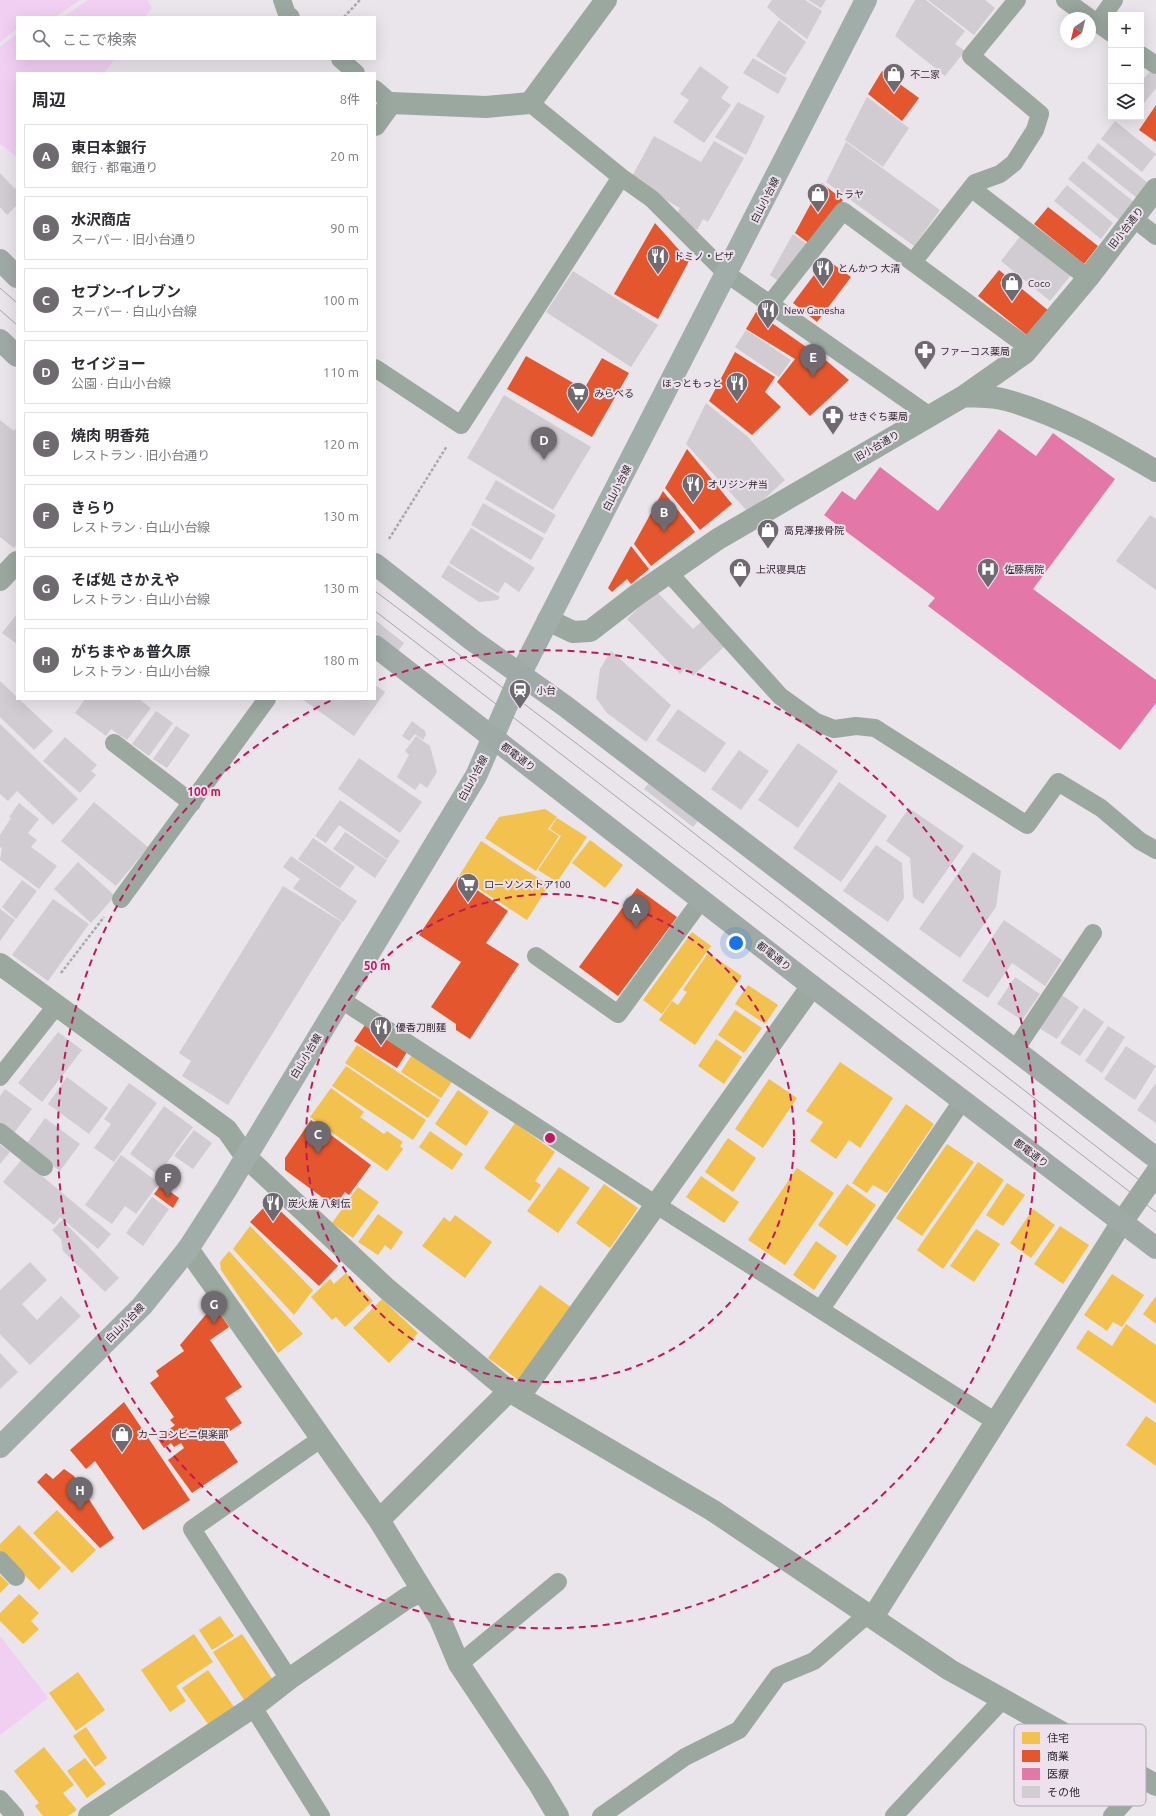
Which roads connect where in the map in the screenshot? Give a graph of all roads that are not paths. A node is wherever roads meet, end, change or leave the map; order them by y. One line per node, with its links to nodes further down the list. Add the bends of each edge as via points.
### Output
1 (282, 0): 7 (lane)
2 (606, 0): 14 (street)
3 (866, 0): 23 (main road, 白山小台線)
4 (1017, 0): 17 (lane, via 971,56 1040,114 1035,130 1014,163 1000,174 975,183)
5 (1066, 0): 8 (lane)
6 (1114, 0): 8 (lane)
7 (290, 16)
8 (1097, 23)
9 (1144, 57): 11 (lane)
10 (341, 60): 12 (lane)
11 (1156, 65)
12 (355, 72)
13 (383, 96): 14 (street, via 486,107); 15 (street)
14 (530, 103): 16 (lane)
15 (376, 121)
16 (622, 177): 23 (lane, via 652,199); 30 (lane, via 461,425)
17 (971, 188): 22 (lane); 25 (lane)
18 (1156, 189): 19 (street, 旧小台通り)
19 (1133, 218): 20 (lane); 25 (street, 旧小台通り)
20 (1156, 236)
21 (0, 260): 24 (main road)
22 (913, 262): 26 (lane, via 843,211); 28 (lane)
23 (727, 274): 26 (lane); 38 (main road, 白山小台線)
24 (16, 276)
25 (1088, 278): 28 (street, 旧小台通り)
26 (770, 304): 32 (lane)
27 (0, 340): 29 (main road)
28 (1029, 348): 31 (street, 旧小台通り)
29 (16, 355)
30 (376, 369)
31 (964, 396): 32 (street, 旧小台通り); 33 (street, via 1005,400 1054,416 1098,437)
32 (930, 416): 36 (street, 旧小台通り, via 718,538)
33 (1156, 472)
34 (16, 563): 37 (street)
35 (376, 565): 40 (main road, via 472,640)
36 (669, 573): 38 (street, 旧小台通り, via 590,630 573,632); 45 (lane, via 780,696 816,722 834,728 874,728 1027,825 1058,782 1101,808)
37 (0, 580)
38 (548, 620): 40 (main road, 白山小台線)
39 (376, 647): 42 (main road, 都電通り)
40 (521, 673): 42 (main road, 白山小台線); 54 (main road)
41 (266, 700): 44 (lane)
42 (493, 738): 47 (main road, 都電通り); 52 (main road, 白山小台線, via 476,776)
43 (114, 743): 44 (lane)
44 (192, 803): 46 (lane)
45 (1156, 850)
46 (121, 899)
47 (702, 899): 49 (lane, via 618,1014); 51 (main road, 都電通り)
48 (1093, 933): 54 (lane)
49 (536, 956)
50 (0, 964): 53 (street)
51 (812, 986): 56 (main road, 都電通り); 62 (street)
52 (340, 999): 58 (main road, 白山小台線); 62 (lane)
53 (50, 1001): 55 (lane); 58 (street, via 227,1130)
54 (1015, 1050): 59 (main road)
55 (0, 1076)
56 (962, 1101): 63 (main road, 都電通り); 66 (lane)
57 (0, 1132): 60 (lane)
58 (246, 1157): 65 (main road, 白山小台線); 67 (street, via 387,1289)
59 (1156, 1158)
60 (44, 1168)
61 (1156, 1173): 63 (street)
62 (655, 1204): 66 (lane); 67 (street)
63 (1122, 1222): 64 (main road, 都電通り); 68 (street)
64 (1156, 1248)
65 (188, 1250): 69 (street); 70 (main road, 白山小台線, via 142,1306)
66 (821, 1308): 68 (lane)
67 (514, 1394): 71 (street); 76 (street, via 712,1510)
68 (996, 1422): 76 (street)
69 (322, 1438): 71 (street); 78 (lane, via 192,1529)
70 (0, 1447)
71 (379, 1520): 75 (street)
72 (0, 1560): 73 (lane)
73 (16, 1576)
74 (558, 1582): 77 (lane)
75 (422, 1591): 77 (street, via 440,1619); 78 (street)
76 (871, 1616): 79 (street, via 950,1670); 88 (lane, via 814,1661 778,1676 739,1730 686,1757)
77 (459, 1664): 87 (street)
78 (289, 1679): 80 (street)
79 (1003, 1699): 81 (street); 89 (lane)
80 (253, 1707): 85 (street); 86 (lane)
81 (1049, 1724)
82 (0, 1799): 84 (lane)
83 (1123, 1806): 90 (lane)
84 (15, 1816)
85 (89, 1816)
86 (321, 1816)
87 (558, 1816)
88 (601, 1816)
89 (894, 1816)
90 (1112, 1816)

